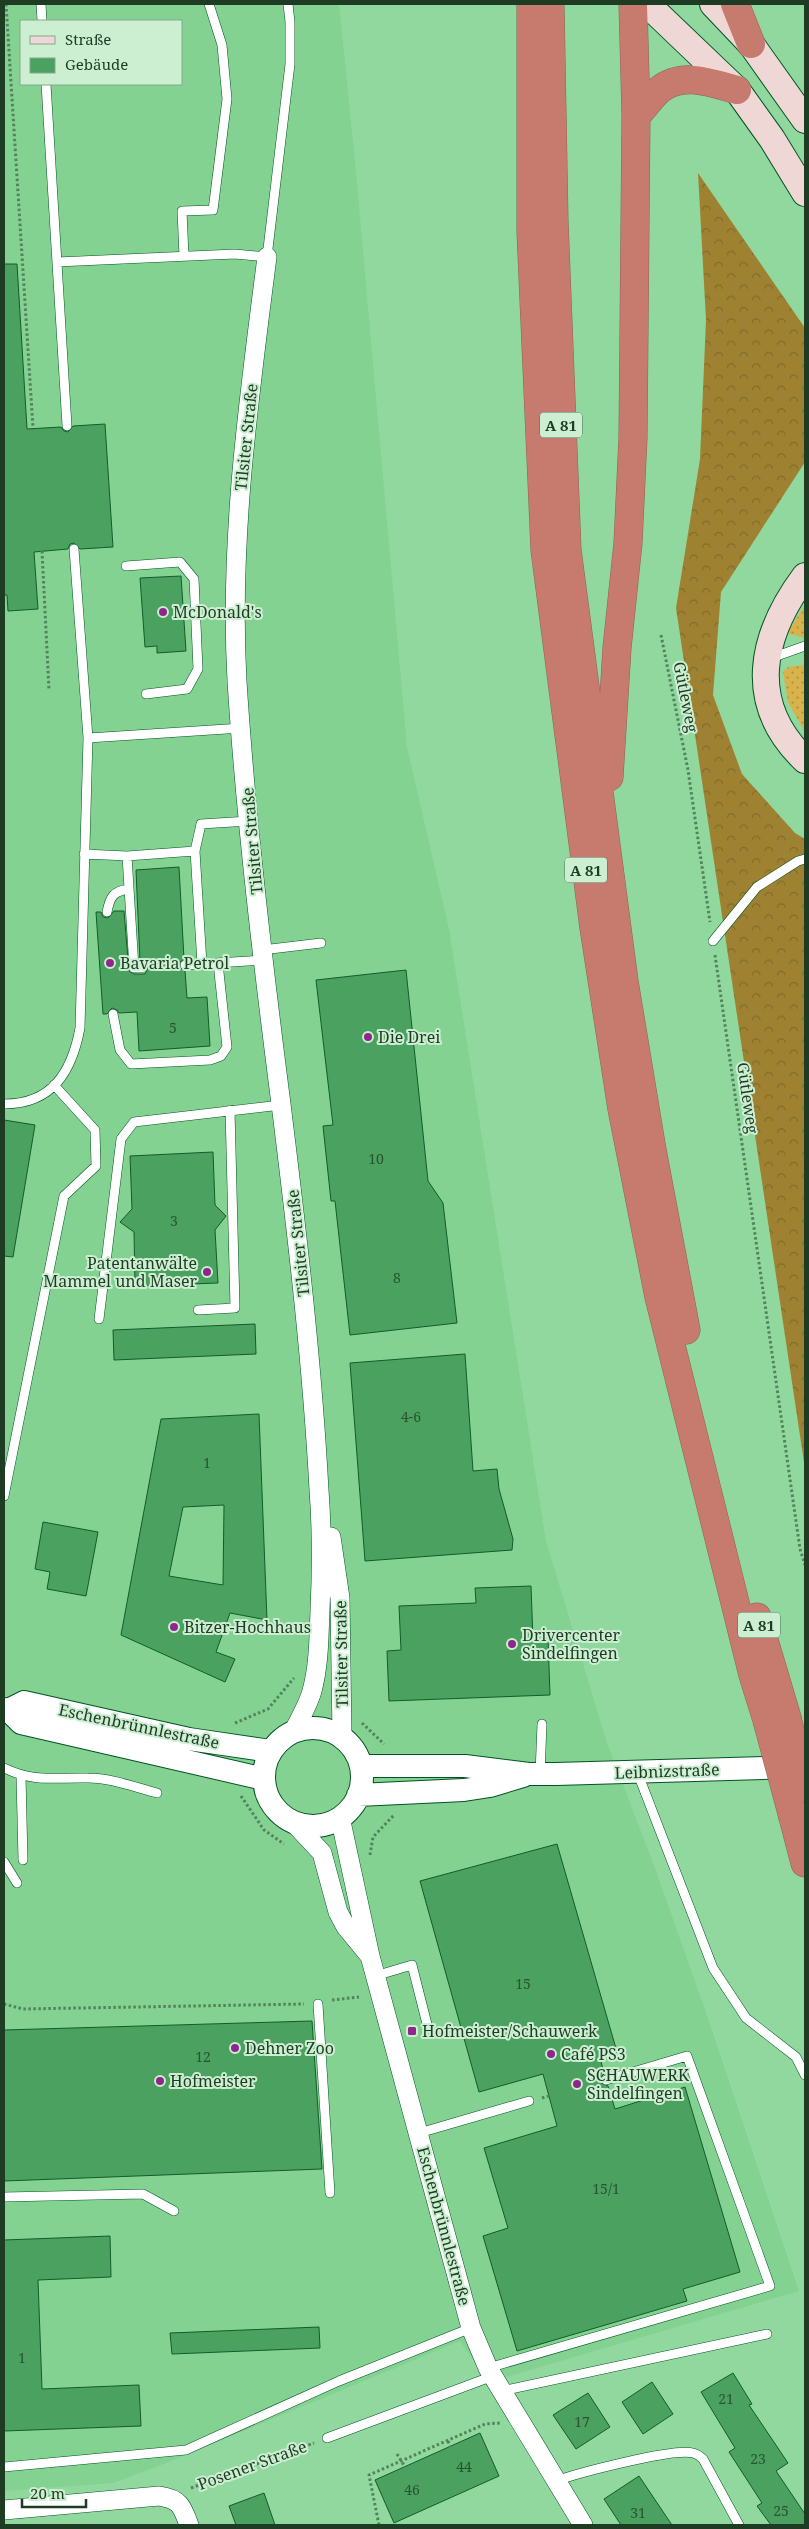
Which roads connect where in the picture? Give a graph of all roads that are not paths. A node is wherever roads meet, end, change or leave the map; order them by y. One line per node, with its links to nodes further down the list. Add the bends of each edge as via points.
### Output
1 (41, 4): 10 (lane)
2 (210, 4): 17 (lane, via 222,45 227,99 213,210 182,211)
3 (288, 4): 18 (lane, via 290,64)
4 (531, 4): 55 (highway, A 81, via 531,232 546,550 594,928 622,1109 660,1297 753,1675)
5 (550, 4): 31 (highway, A 81, via 554,221 567,550)
6 (633, 4): 14 (highway)
7 (647, 4): 13 (main road)
8 (713, 4): 11 (main road)
9 (735, 4): 11 (highway)
10 (42, 20)
11 (751, 44): 15 (main road)
12 (46, 85): 19 (lane)
13 (737, 90): 14 (highway, via 701,79 678,80 660,90); 16 (main road)
14 (636, 116): 31 (highway, via 633,438 628,543 616,648)
15 (805, 120)
16 (805, 193)
17 (184, 256): 18 (lane, via 235,254); 19 (lane)
18 (267, 258): 27 (street, Tilsiter Straße, via 246,429 236,548 235,638)
19 (57, 262): 20 (lane)
20 (67, 426)
21 (74, 549): 28 (lane)
22 (126, 566): 26 (lane, via 180,562 194,579 198,669 187,689)
23 (805, 576): 25 (main road, via 782,608)
24 (805, 646): 25 (lane)
25 (766, 659): 29 (main road, via 767,688 772,708 787,738)
26 (146, 694)
27 (242, 728): 28 (lane); 30 (street, Tilsiter Straße)
28 (88, 738): 33 (lane)
29 (805, 760)
30 (249, 821): 32 (lane, via 202,824); 40 (street, Tilsiter Straße)
31 (605, 844): 55 (highway, A 81, via 652,1150 681,1308)
32 (195, 851): 34 (lane); 42 (lane)
33 (84, 854): 34 (lane); 46 (lane, via 80,1028 73,1057 65,1074)
34 (127, 856): 36 (lane)
35 (805, 859): 38 (lane, via 757,887)
36 (129, 889): 37 (lane, via 115,892); 44 (lane, via 134,968)
37 (107, 912)
38 (713, 941)
39 (321, 943): 40 (lane)
40 (263, 955): 41 (lane); 48 (street, Tilsiter Straße)
41 (218, 963): 42 (lane); 45 (lane, via 227,1046 221,1056 210,1060 131,1064 120,1050)
42 (202, 964): 43 (lane)
43 (185, 965)
44 (142, 968)
45 (113, 1014)
46 (54, 1085): 47 (lane, via 38,1096 15,1104); 53 (lane, via 95,1130 96,1166 64,1196)
47 (4, 1104)
48 (281, 1105): 49 (lane); 52 (street, Tilsiter Straße)
49 (230, 1110): 50 (lane, via 235,1308); 51 (lane, via 134,1122 121,1139)
50 (198, 1310)
51 (100, 1319)
52 (316, 1423): 57 (street, Tilsiter Straße, via 322,1543 319,1639 311,1694); 58 (street, Tilsiter Straße, via 340,1598)
53 (4, 1496)
54 (6, 1709): 59 (street, Eschenbrünnlestraße, via 24,1702 189,1739); 66 (street, Eschenbrünnlestraße, via 21,1723)
55 (777, 1719): 67 (highway, A 81, bridge); 74 (highway, A 81, bridge, via 792,1817)
56 (542, 1724): 64 (lane)
57 (293, 1732): 58 (street, via 319,1728); 59 (street, via 281,1739)
58 (342, 1737): 60 (street, via 351,1745)
59 (271, 1751): 66 (street)
60 (361, 1766): 64 (street, Leibnizstraße, via 465,1766); 69 (street, via 362,1781)
61 (805, 1767): 63 (street, Leibnizstraße)
62 (4, 1768): 65 (lane)
63 (638, 1773): 64 (street, Leibnizstraße); 80 (lane, via 713,1968 746,2018 796,2057)
64 (535, 1774): 69 (street, Leibnizstraße, via 464,1790)
65 (21, 1776): 68 (lane, via 60,1780 88,1778); 72 (lane)
66 (264, 1779): 71 (street, via 272,1804)
67 (805, 1791)
68 (156, 1793)
69 (358, 1795): 70 (street, via 351,1808)
70 (340, 1817): 71 (street, via 317,1826); 76 (street, Eschenbrünnlestraße)
71 (293, 1822): 76 (street, Eschenbrünnlestraße, via 322,1853 338,1912)
72 (23, 1860)
73 (4, 1862): 75 (lane)
74 (805, 1863)
75 (17, 1883)
76 (370, 1956): 77 (street, Eschenbrünnlestraße)
77 (375, 1976): 79 (lane, via 412,1964); 83 (street, Eschenbrünnlestraße)
78 (318, 2004): 84 (lane)
79 (428, 2028)
80 (805, 2075)
81 (606, 2080): 89 (lane, via 687,2056 770,2286)
82 (529, 2101): 83 (lane)
83 (420, 2133): 87 (street, Eschenbrünnlestraße)
84 (330, 2193)
85 (4, 2197): 86 (lane, via 143,2194)
86 (174, 2211)
87 (471, 2328): 89 (street, Eschenbrünnlestraße); 91 (lane, via 339,2381 186,2450)
88 (767, 2334): 89 (lane)
89 (494, 2378): 90 (lane, Posener Straße); 92 (street, Eschenbrünnlestraße)
90 (327, 2438)
91 (4, 2467)
92 (556, 2481): 95 (street, Eschenbrünnlestraße); 96 (lane, via 590,2470 673,2454 695,2453 703,2459)
93 (4, 2510): 94 (street, via 151,2496 174,2498 181,2505)
94 (189, 2525)
95 (583, 2525)
96 (739, 2525)

